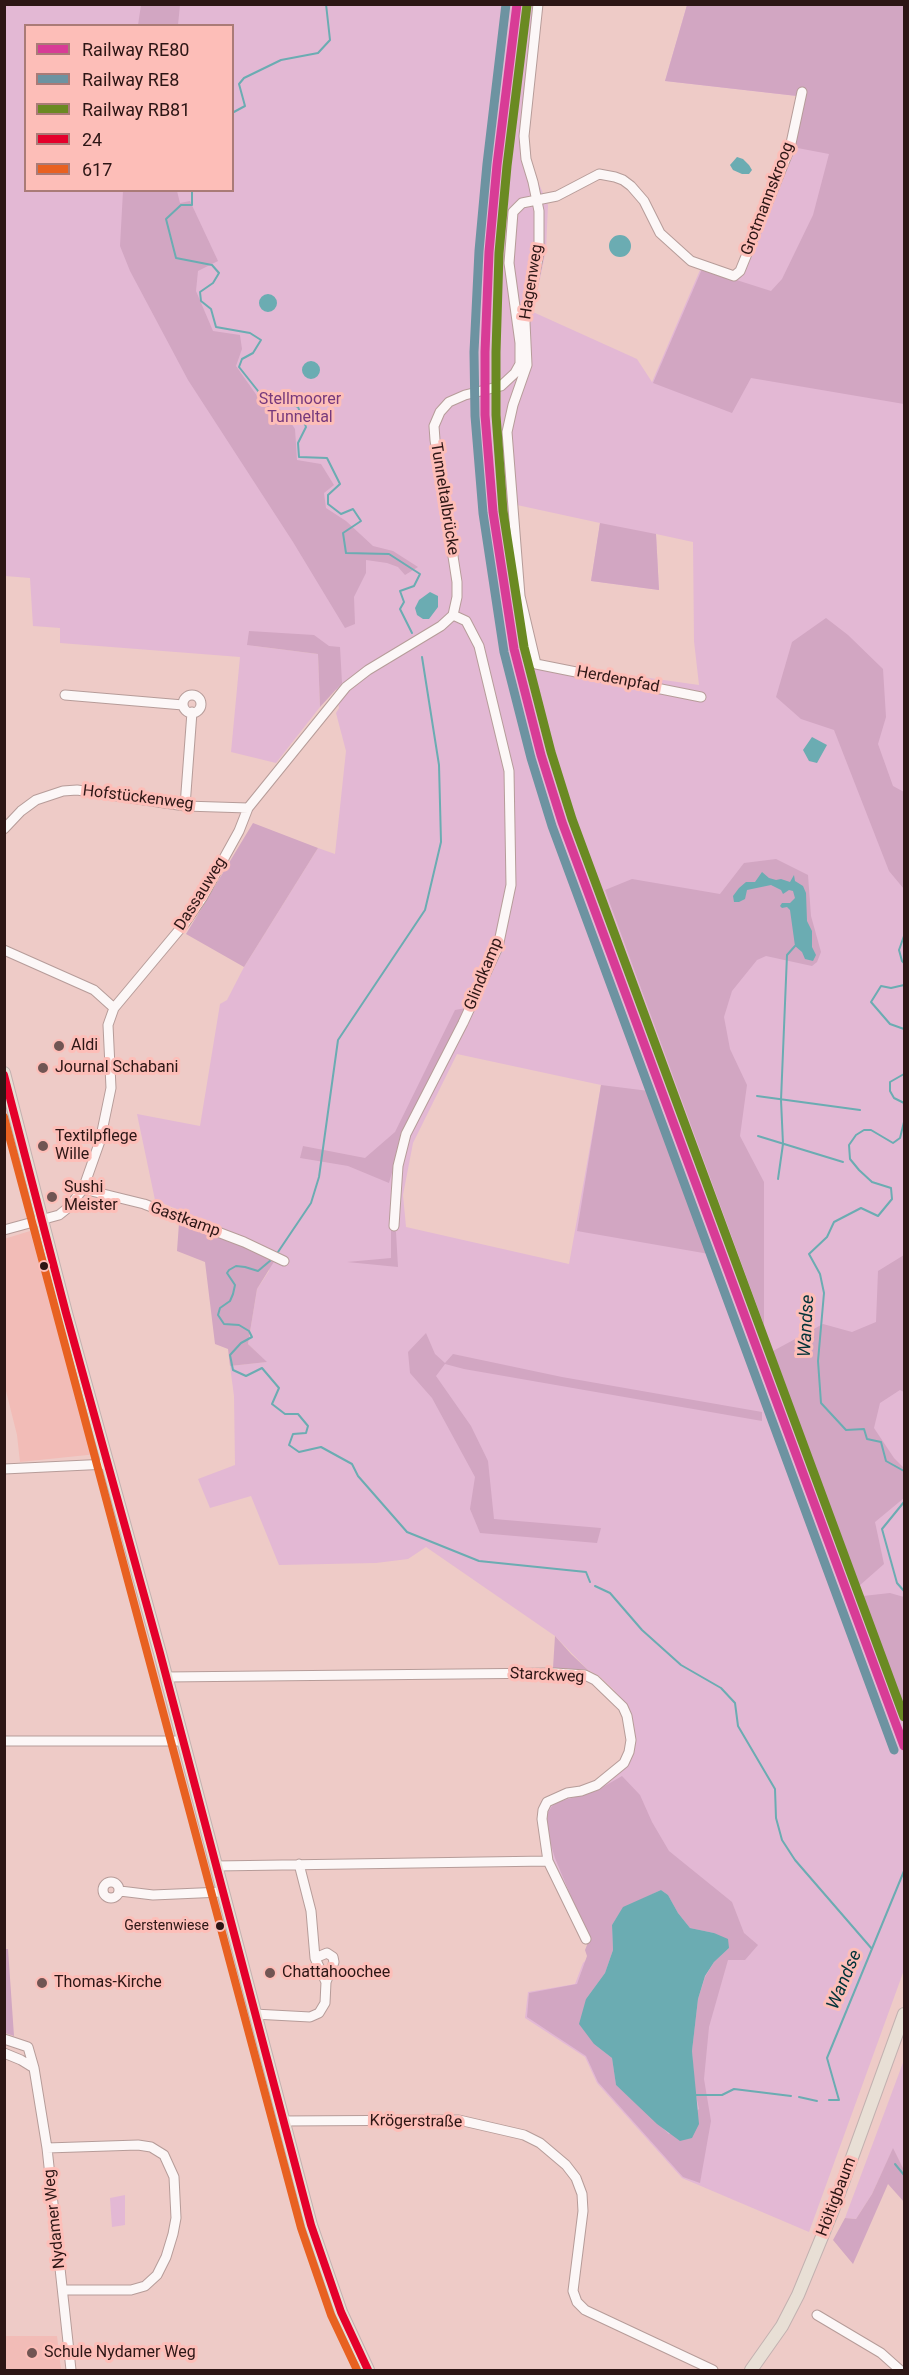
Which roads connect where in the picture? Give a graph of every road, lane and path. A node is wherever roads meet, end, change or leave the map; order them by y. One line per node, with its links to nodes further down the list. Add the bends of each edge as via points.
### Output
1 (538, 4): 3 (street, Hagenweg, via 524,136)
2 (802, 92): 3 (street, Grotmannskroog, via 790,148 740,272 734,276 691,261 660,232 644,201 623,180 598,174 557,196)
3 (537, 200): 4 (street, Tunneltalbrücke, via 522,203 513,212 509,263 520,364 501,386 454,398 440,412 434,433 457,582); 5 (street, Hagenweg, via 539,253 525,322 529,358 507,432 520,596)
4 (453, 615): 11 (street, Dassauweg, via 346,687); 18 (street, Glindkamp, via 466,621 479,646 509,771 511,885 498,947 406,1134 398,1166)
5 (536, 664): 7 (street, Herdenpfad)
6 (66, 695): 8 (street)
7 (701, 697)
8 (183, 705): 9 (street); 9 (street, via 187,696 198,697 201,706)
9 (192, 712): 10 (street)
10 (184, 806): 11 (street, Hofstückenweg); 12 (street, Hofstückenweg, via 63,791 36,800)
11 (248, 808): 14 (street, Dassauweg, via 202,898)
12 (4, 829)
13 (4, 950): 14 (street, via 94,990)
14 (114, 1008): 16 (street, Dassauweg, via 108,1025 111,1088 100,1141)
15 (4, 1073): 17 (main road)
16 (83, 1189): 17 (street, Dassauweg, via 64,1212); 20 (street, Gastkamp, via 144,1204)
17 (42, 1220): 19 (street, Dassauweg); 21 (main road)
18 (394, 1226)
19 (4, 1230)
20 (284, 1261)
21 (108, 1464): 22 (street); 23 (main road)
22 (4, 1469)
23 (166, 1677): 25 (main road); 26 (street, Starckweg, via 555,1673 585,1675 596,1680 623,1707 632,1740 629,1752 624,1763 597,1785 547,1802 542,1819)
24 (4, 1741): 25 (street)
25 (183, 1741): 28 (main road)
26 (548, 1861): 27 (street); 31 (street, Starckweg)
27 (300, 1864): 28 (street); 32 (street, via 311,1911)
28 (216, 1866): 30 (main road)
29 (120, 1891): 30 (street)
30 (222, 1892): 34 (main road)
31 (586, 1939)
32 (315, 1958): 33 (street); 33 (street, via 327,1953 333,1957)
33 (326, 1982): 34 (street, via 325,2003 319,2013 310,2017)
34 (254, 2014): 39 (main road)
35 (904, 2014): 46 (main road, Höltigbaum, via 798,2295)
36 (4, 2039): 38 (street, Nydamer Weg, via 28,2047)
37 (4, 2053): 38 (street)
38 (34, 2068): 40 (street, Nydamer Weg)
39 (282, 2121): 44 (main road, via 320,2255); 45 (street, Krögerstraße, via 459,2120 524,2135 540,2143 566,2165 582,2194 573,2291 577,2302 585,2310)
40 (47, 2148): 41 (street, Nydamer Weg); 41 (street, via 151,2147 164,2155 174,2177 176,2218 157,2276 145,2286 131,2290)
41 (63, 2290): 43 (street, Nydamer Weg)
42 (817, 2315): 47 (street, via 881,2353)
43 (70, 2370)
44 (368, 2370)
45 (713, 2370)
46 (751, 2370)
47 (900, 2370)

